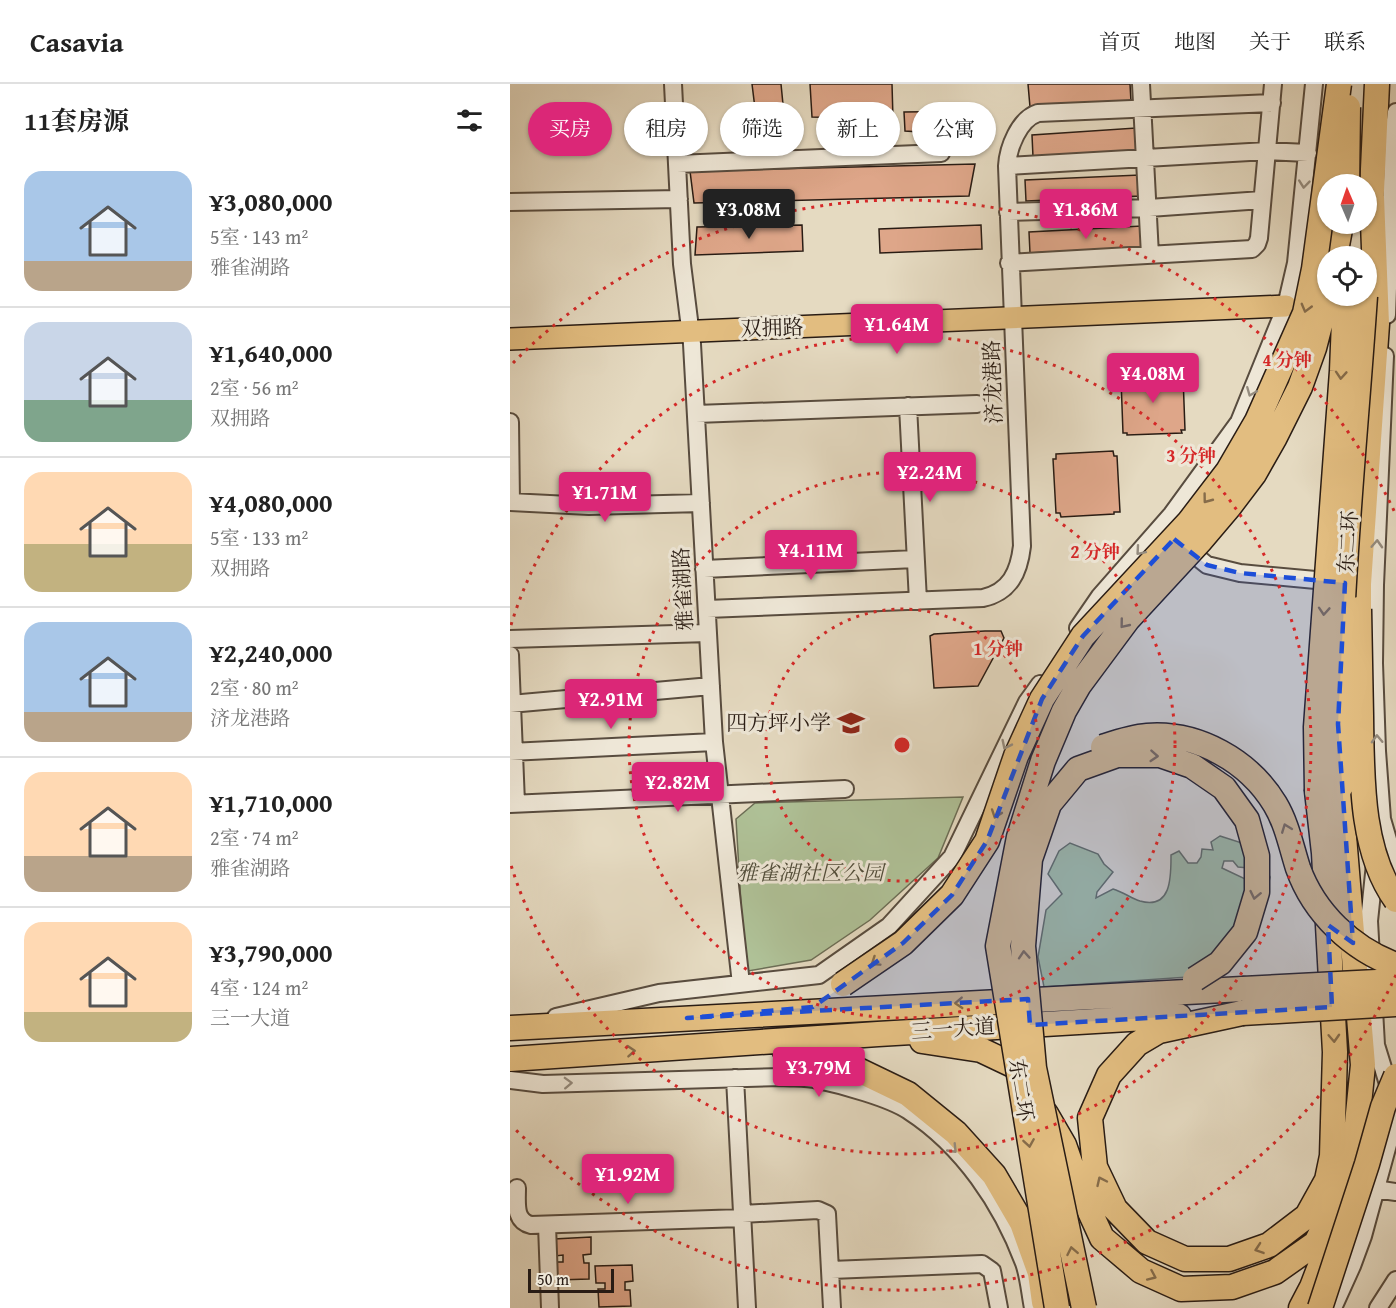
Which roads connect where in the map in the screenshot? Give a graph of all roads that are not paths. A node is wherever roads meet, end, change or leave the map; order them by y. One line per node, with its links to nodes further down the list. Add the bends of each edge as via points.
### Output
1 (673, 84): 15 (street, 雅雀湖路)
2 (1141, 84): 9 (street)
3 (1273, 84): 8 (street)
4 (1314, 84): 12 (street)
5 (1339, 84): 70 (highway, one-way to 70, bridge, via 1305,313 1257,421 1228,471 1189,522 1083,636 1042,699 1016,756 987,841 952,895 903,943 813,1007)
6 (1349, 84): 17 (highway, bridge)
7 (1377, 84): 18 (highway)
8 (1272, 103): 9 (street, 济龙港路); 11 (street)
9 (1143, 108): 14 (street); 16 (street, 济龙港路, via 1032,115 1020,129)
10 (1396, 112): 31 (street)
11 (1267, 152): 12 (street); 14 (street); 20 (street)
12 (1308, 153): 30 (street, one-way to 30, via 1296,263)
13 (912, 154): 15 (street)
14 (1146, 158): 16 (street); 22 (street)
15 (677, 164): 19 (street, 雅雀湖路)
16 (1007, 166): 23 (street, 济龙港路)
17 (1347, 174)
18 (1373, 174)
19 (679, 199): 21 (street); 33 (street, 雅雀湖路, via 681,264)
20 (1262, 200): 22 (street); 25 (street, via 1259,238 1252,249)
21 (510, 202)
22 (1149, 208): 23 (street); 25 (street)
23 (1008, 212): 26 (street, 济龙港路)
24 (1373, 234): 46 (highway, via 1377,324)
25 (1150, 255): 26 (street)
26 (1010, 263): 32 (street, 济龙港路)
27 (1325, 306): 61 (highway, one-way to 61, bridge, via 1300,387 1254,474 1202,540 1128,619 1064,711 1043,761)
28 (1345, 306): 57 (highway, one-way to 57, bridge, via 1316,727)
29 (1364, 306): 57 (highway, 东二环, bridge, via 1338,724)
30 (1284, 312): 32 (main road, 双拥路); 43 (street, one-way to 43, via 1239,422)
31 (1391, 321): 36 (street)
32 (1013, 324): 33 (main road, 双拥路); 47 (street, 济龙港路, via 1020,563 1015,577 992,596)
33 (692, 337): 34 (main road, 双拥路); 35 (main road, 双拥路); 39 (street, 雅雀湖路)
34 (510, 339)
35 (510, 353)
36 (1390, 360): 46 (street, one-way to 36)
37 (977, 404): 38 (street)
38 (908, 406): 39 (street); 44 (street)
39 (696, 414): 42 (street, 雅雀湖路)
40 (510, 423): 41 (street)
41 (511, 502): 42 (street, via 589,506)
42 (701, 503): 45 (street, 雅雀湖路)
43 (1160, 528): 46 (street, via 1207,565 1240,573); 66 (street, one-way to 66, via 1100,596 1027,702 952,857 889,926 819,975)
44 (915, 560): 45 (street); 47 (street)
45 (704, 568): 48 (street, 雅雀湖路)
46 (1367, 585): 60 (street, one-way to 46); 63 (highway, bridge, via 1359,609 1361,737 1368,830 1388,889)
47 (918, 601): 48 (street, 济龙港路)
48 (707, 609): 49 (street, 雅雀湖路)
49 (708, 633): 50 (street); 52 (street, 雅雀湖路)
50 (510, 639)
51 (510, 657): 53 (street)
52 (711, 686): 53 (street); 54 (street, 雅雀湖路)
53 (511, 704): 55 (street)
54 (714, 742): 55 (street); 58 (street, 雅雀湖路)
55 (512, 752): 59 (street)
56 (845, 789): 58 (street)
57 (1329, 789): 69 (highway, one-way to 69, via 1324,853 1335,1063 1332,1156 1327,1180 1307,1216 1269,1245 1229,1259 1185,1259 1147,1242 1115,1209 1095,1167 1090,1118 1109,1075 1137,1044 1159,1031); 80 (highway, via 1363,1065)
58 (719, 794): 59 (street); 66 (street, 雅雀湖路)
59 (513, 804)
60 (1383, 819): 62 (street); 78 (street, via 1369,921 1376,1045)
61 (1020, 837): 64 (highway, one-way to 61, bridge, via 1366,952 1333,925 1308,889 1275,804 1262,786 1221,752 1203,743 1150,736 1100,748 1051,783); 94 (highway, 东二环, one-way to 94, bridge, via 998,946)
62 (1396, 867)
63 (1396, 900)
64 (1396, 965)
65 (1396, 981): 67 (highway, 三一大道, bridge)
66 (741, 984): 71 (street, via 659,993)
67 (1102, 995): 70 (highway, 三一大道, one-way to 70); 95 (highway, one-way to 67, bridge, via 1034,1068 1023,946 1030,859 1049,804 1078,769 1117,755 1160,755 1192,766 1224,788 1247,820 1257,856 1257,892 1245,932 1220,963 1195,979)
68 (1396, 1004): 69 (highway, 三一大道, bridge)
69 (1242, 1013): 72 (highway, 三一大道)
70 (687, 1018): 71 (highway, 三一大道)
71 (512, 1027)
72 (878, 1034): 73 (highway, 三一大道); 80 (highway, one-way to 80, via 981,1050 1021,1069 1064,1145 1102,1238 1141,1271 1181,1289 1232,1287 1275,1272 1316,1243)
73 (711, 1046): 74 (highway, 三一大道, one-way to 73); 93 (highway, via 825,1056 908,1094 956,1133 994,1175 1022,1223 1040,1273)
74 (510, 1059)
75 (1396, 1076): 97 (highway, bridge)
76 (735, 1078): 77 (street, one-way to 76, via 543,1084); 84 (street); 92 (street, one-way to 92, via 817,1079 908,1110 976,1174 1002,1214 1024,1264)
77 (510, 1080)
78 (1396, 1110)
79 (1396, 1115): 82 (street)
80 (1352, 1172): 96 (highway, via 1317,1276)
81 (517, 1188): 85 (street, via 520,1220)
82 (1375, 1189): 83 (street); 98 (street, via 1364,1236)
83 (1396, 1192)
84 (742, 1216): 85 (street); 86 (street, via 824,1211 829,1220); 89 (street)
85 (547, 1225): 88 (street)
86 (831, 1270): 90 (street); 91 (street, via 982,1264 992,1271)
87 (1396, 1280): 99 (street)
88 (550, 1308)
89 (747, 1308)
90 (832, 1308)
91 (999, 1308)
92 (1033, 1308)
93 (1045, 1308)
94 (1057, 1308)
95 (1084, 1308)
96 (1301, 1308)
97 (1320, 1308)
98 (1333, 1308)
99 (1378, 1308)

